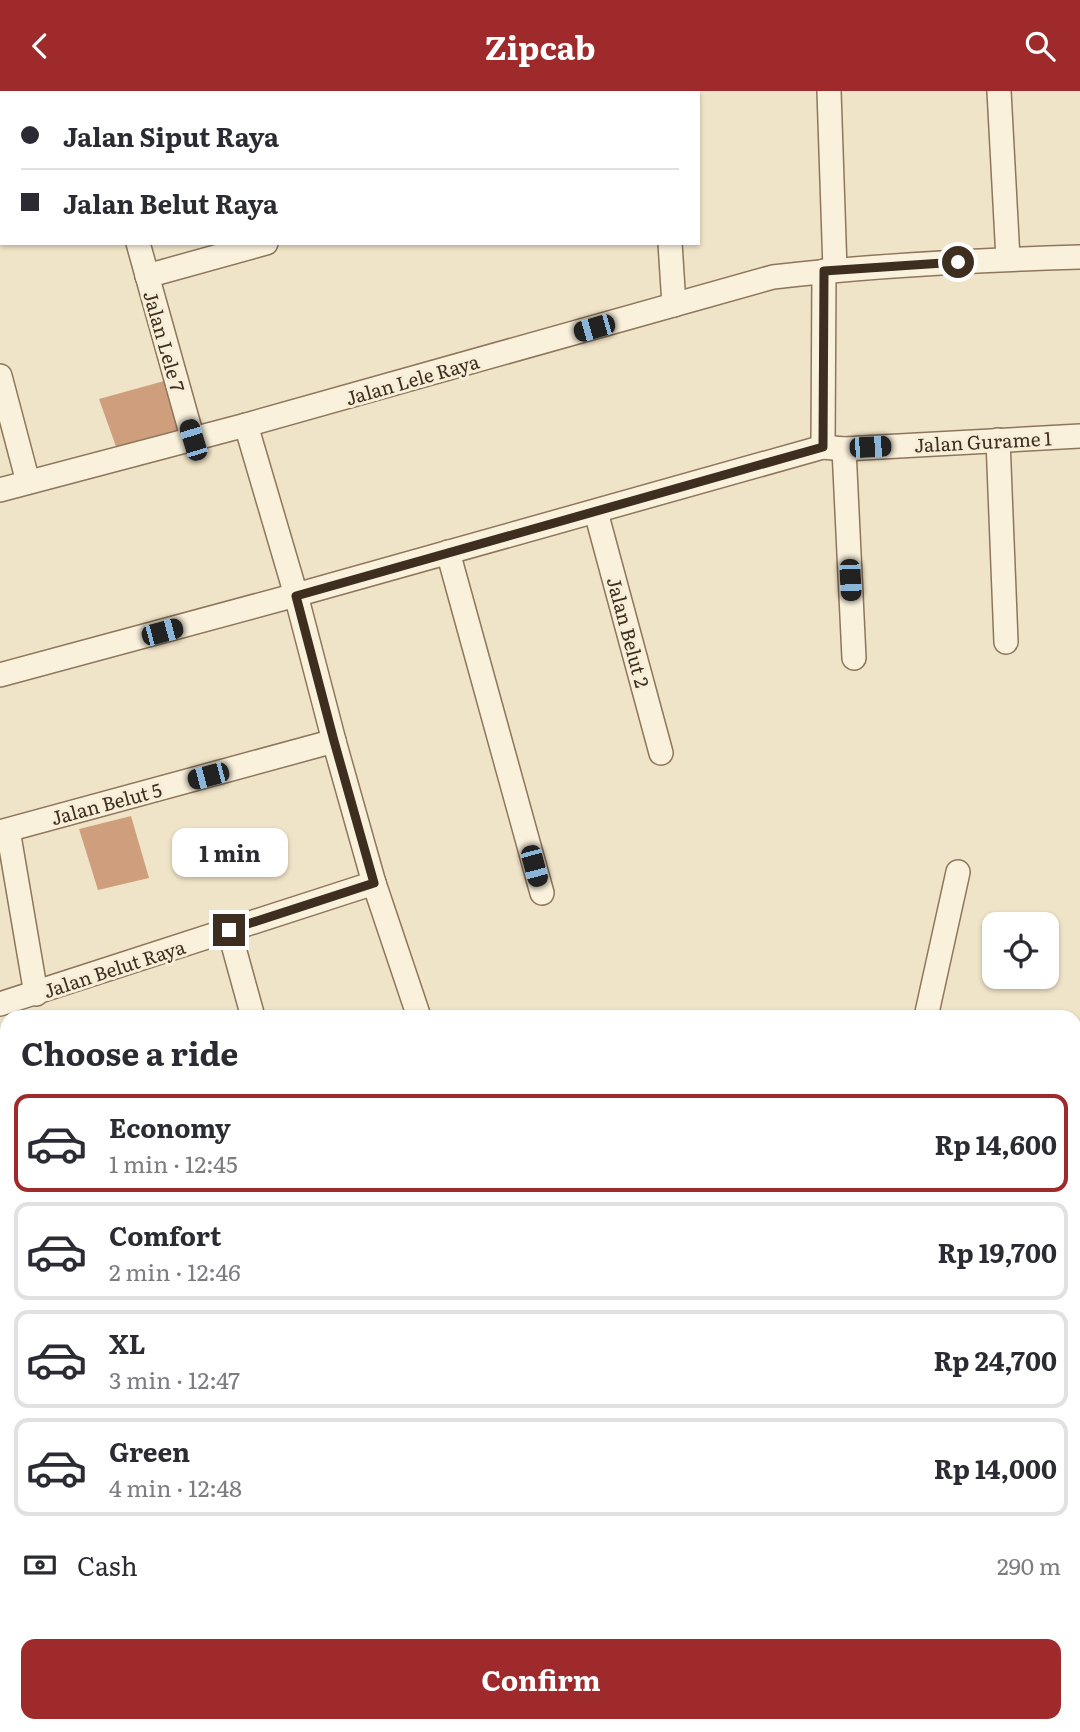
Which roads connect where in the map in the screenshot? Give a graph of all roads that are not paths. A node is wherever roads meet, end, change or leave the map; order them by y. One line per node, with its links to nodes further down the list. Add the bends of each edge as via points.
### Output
1 (829, 91): 9 (street)
2 (999, 91): 3 (street); 8 (street)
3 (1021, 91)
4 (139, 245): 10 (street, Jalan Lele 7)
5 (259, 245): 10 (street)
6 (670, 245): 11 (street)
7 (1080, 257): 8 (street, Jalan Lele Raya)
8 (1008, 259): 9 (street, Jalan Lele Raya)
9 (830, 271): 11 (street, Jalan Lele Raya, via 773,278); 17 (street)
10 (147, 276): 15 (street, Jalan Lele 7)
11 (674, 305): 13 (street, Jalan Lele Raya)
12 (0, 376): 18 (street)
13 (246, 425): 15 (street, Jalan Lele Raya); 22 (street)
14 (1080, 436): 16 (street, Jalan Gurame 1)
15 (193, 440): 18 (street, Jalan Lele Raya)
16 (998, 440): 17 (street, Jalan Gurame 1); 23 (street)
17 (834, 448): 20 (street, Jalan Gurame 1); 24 (street)
18 (28, 482): 19 (street, Jalan Lele Raya)
19 (0, 490)
20 (596, 512): 21 (street, Jalan Gurame 1); 27 (street, Jalan Belut 2)
21 (448, 552): 22 (street, Jalan Gurame 1); 31 (street)
22 (296, 596): 25 (street, Jalan Gurame 1); 26 (street)
23 (1006, 642)
24 (854, 658)
25 (0, 675)
26 (334, 741): 28 (street, Jalan Belut 5); 30 (street)
27 (662, 753)
28 (4, 831): 33 (street)
29 (958, 872): 37 (street)
30 (374, 883): 32 (street, Jalan Belut Raya); 36 (street)
31 (542, 893)
32 (229, 930): 33 (street, Jalan Belut Raya); 35 (street)
33 (36, 994): 34 (street, Jalan Belut Raya)
34 (0, 1004)
35 (251, 1010)
36 (417, 1010)
37 (928, 1010)

